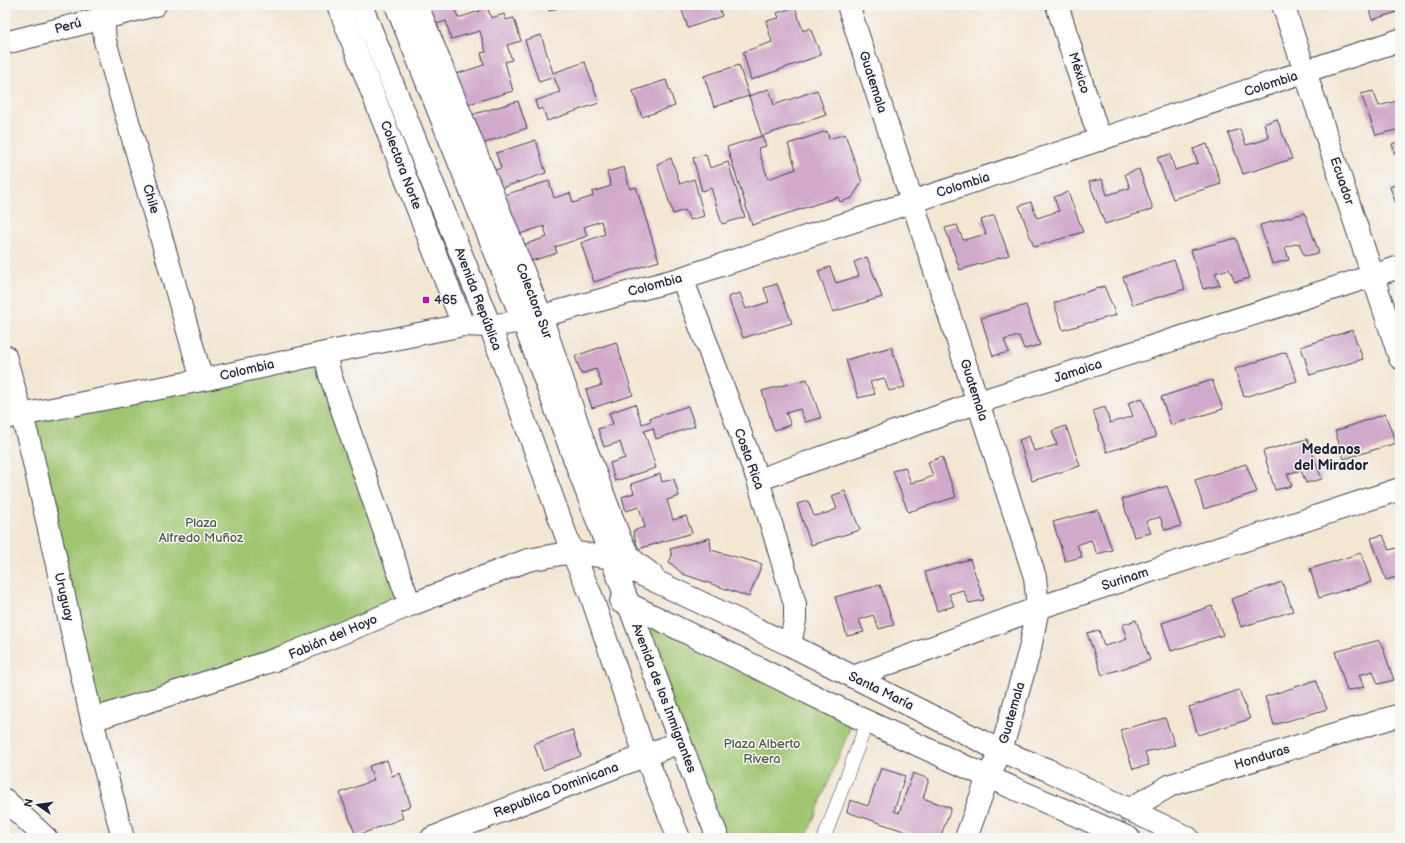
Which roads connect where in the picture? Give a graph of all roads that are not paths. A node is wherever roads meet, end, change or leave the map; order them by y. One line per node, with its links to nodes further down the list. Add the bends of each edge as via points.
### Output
1 (155, 5): 9 (street, Perú)
2 (338, 5): 19 (street, Colectora Norte)
3 (361, 5): 20 (street, Avenida República)
4 (396, 5): 18 (street)
5 (417, 5): 18 (street, Colectora Sur)
6 (848, 5): 14 (street, Guatemala)
7 (1057, 5): 13 (street, México)
8 (1283, 5): 12 (street, Ecuador)
9 (103, 17): 11 (street, Perú); 24 (street, Chile, via 106,41)
10 (1400, 40): 12 (street, Colombia)
11 (5, 43)
12 (1305, 72): 13 (street, Colombia); 16 (street, Ecuador)
13 (1100, 140): 14 (street, Colombia)
14 (912, 201): 17 (street, Colombia); 25 (street, Guatemala)
15 (1400, 267): 16 (street, Jamaica)
16 (1373, 276): 23 (street, Ecuador); 25 (street, Jamaica)
17 (682, 278): 18 (street, Colombia); 27 (street, Costa Rica)
18 (532, 318): 20 (street, Colombia); 30 (street); 31 (street, Colectora Sur, via 620,538 630,558)
19 (463, 325): 20 (street, Colombia); 21 (street, Colombia)
20 (490, 326): 29 (street, Avenida República)
21 (325, 353): 24 (street, Colombia); 33 (street, via 330,375)
22 (5, 356): 26 (street, Uruguay)
23 (1400, 358)
24 (202, 380): 26 (street, Colombia)
25 (979, 402): 27 (street, Jamaica); 35 (street, Guatemala, via 1035,577)
26 (13, 416): 39 (street, Uruguay)
27 (758, 480): 36 (street, Costa Rica, via 795,604)
28 (1400, 489): 35 (street, Surinam)
29 (572, 552): 30 (street, Santa María); 32 (street, Avenida República); 33 (street, Fabián del Hoyo, via 528,560)
30 (611, 558): 31 (street, Santa María); 34 (street, Avenida de los Inmigrantes)
31 (665, 586): 36 (street, Santa María)
32 (591, 595): 34 (street); 43 (street)
33 (410, 604): 39 (street, Fabián del Hoyo, via 283,657)
34 (629, 604): 40 (street); 41 (street, Avenida de los Inmigrantes)
35 (1038, 608): 37 (street, Surinam); 42 (street, Guatemala, via 1030,648)
36 (790, 645): 37 (street, Santa María)
37 (853, 677): 42 (street, Santa María)
38 (1400, 714): 46 (street, Honduras, via 1171,785)
39 (92, 720): 48 (street, Uruguay)
40 (868, 722): 44 (street); 52 (lane)
41 (680, 742): 43 (street, Republica Dominicana); 51 (street, Avenida de los Inmigrantes)
42 (1001, 751): 44 (street, Guatemala); 46 (street, Santa María, via 1048,770)
43 (645, 755): 49 (street, Republica Dominicana); 50 (street)
44 (988, 777): 53 (street, Guatemala); 54 (street)
45 (5, 800): 47 (street)
46 (1128, 810): 55 (street, Santa María)
47 (46, 838)
48 (123, 838)
49 (432, 838)
50 (679, 838)
51 (718, 838)
52 (824, 838)
53 (966, 838)
54 (1129, 838)
55 (1188, 838)

